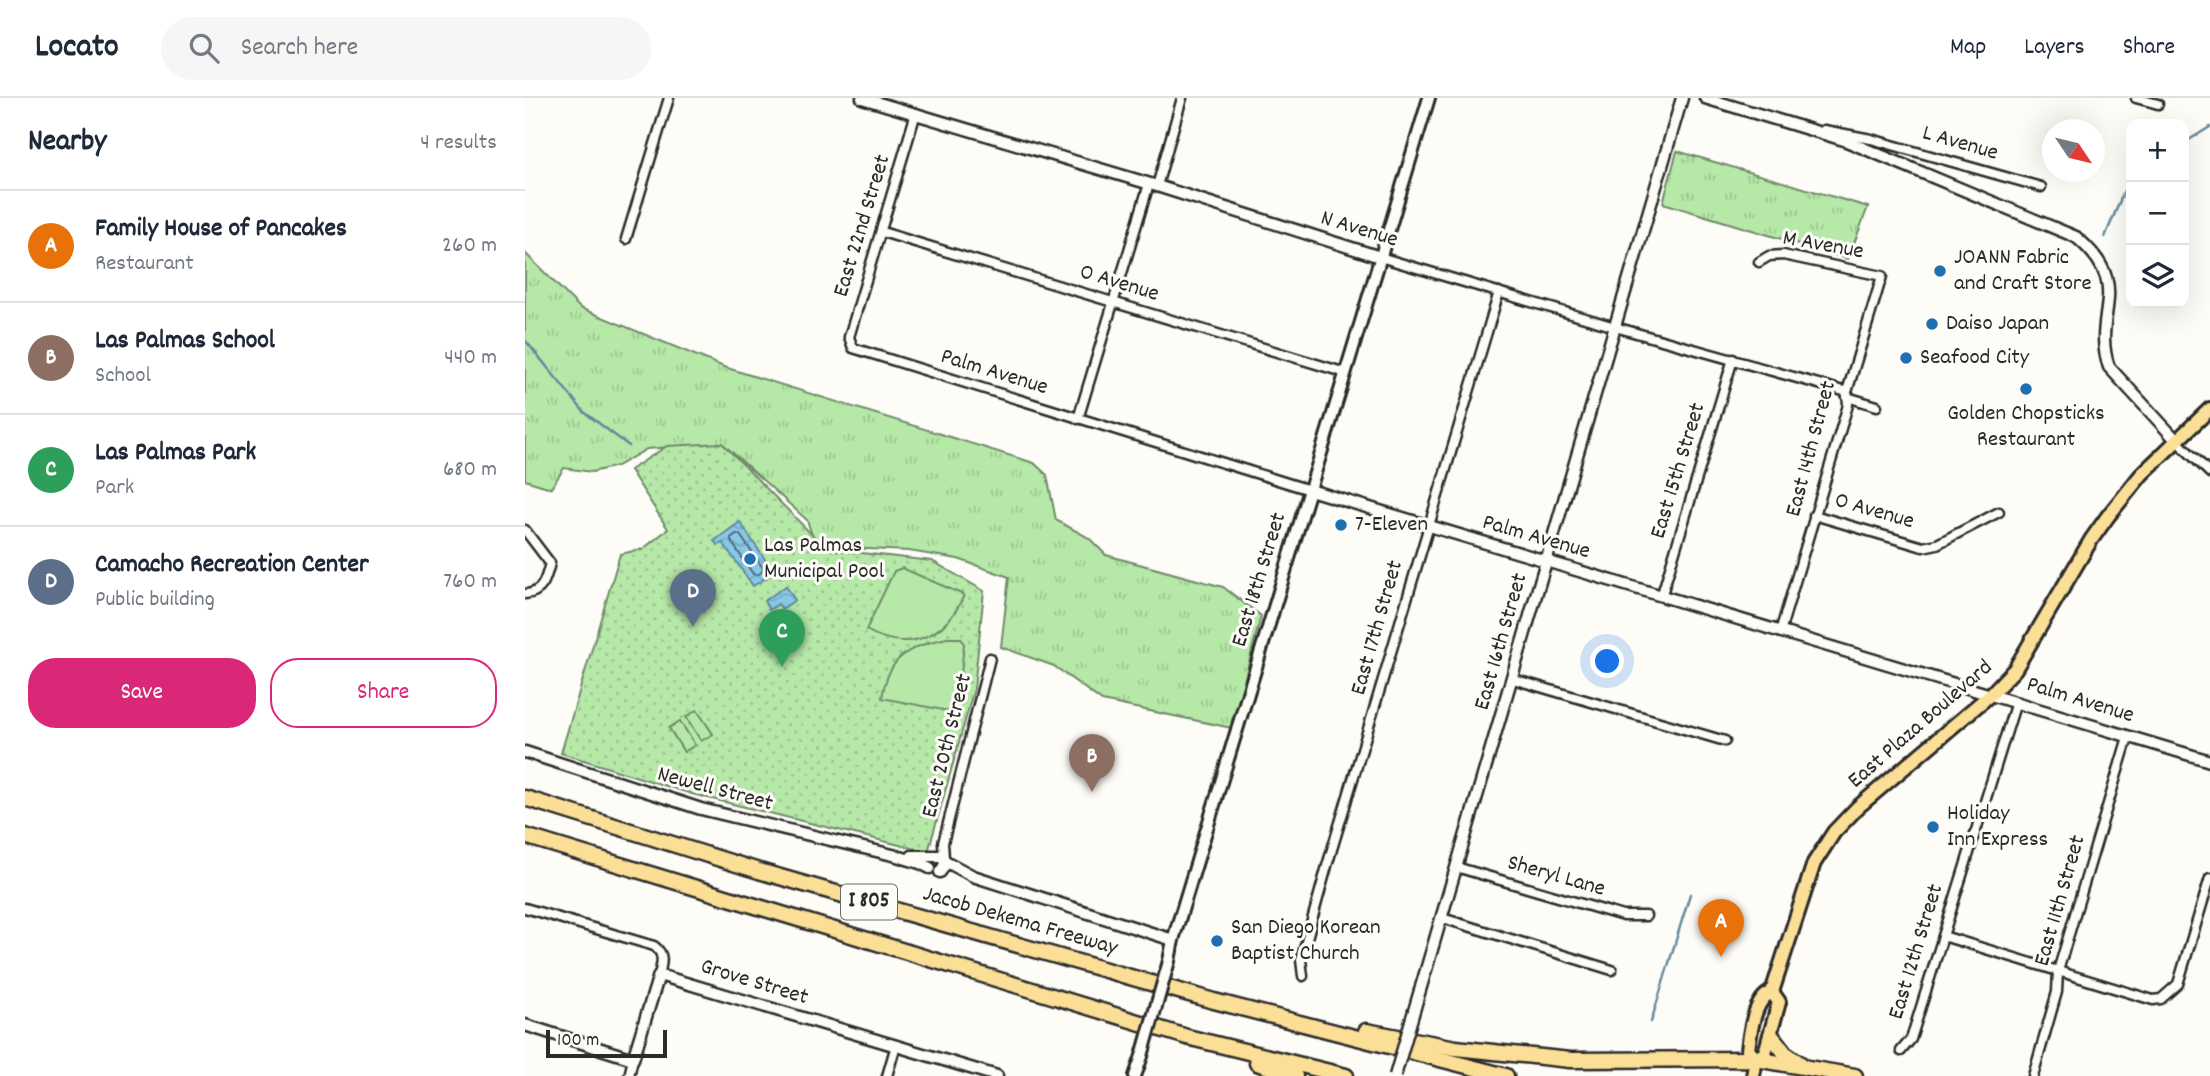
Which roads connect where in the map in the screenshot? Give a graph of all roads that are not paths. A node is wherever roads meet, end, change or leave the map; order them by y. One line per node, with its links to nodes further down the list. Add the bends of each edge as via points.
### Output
1 (669, 98): 14 (street)
2 (862, 98): 9 (street, N Avenue)
3 (1182, 98): 11 (street)
4 (1429, 98): 15 (main road, East 18th Street)
5 (1682, 98): 20 (street, East 16th Street)
6 (1706, 98): 10 (street, L Avenue)
7 (2136, 98): 8 (street)
8 (2158, 104)
9 (916, 113): 11 (street, N Avenue); 13 (street, East 22nd Street)
10 (1802, 126): 12 (street, L Avenue, via 1871,139); 28 (street, via 2076,237 2093,251 2107,281 2104,353 2109,367)
11 (1153, 185): 15 (street, N Avenue); 19 (street)
12 (2041, 187)
13 (882, 232): 19 (street, O Avenue); 21 (street, East 22nd Street, via 849,337)
14 (626, 239)
15 (1380, 257): 18 (street, N Avenue); 23 (main road, East 18th Street)
16 (1759, 262): 17 (street, M Avenue, via 1783,256)
17 (1882, 276): 24 (street, East 14th Street)
18 (1499, 292): 20 (street, N Avenue); 33 (street, East 17th Street)
19 (1113, 302): 23 (street, O Avenue); 27 (street)
20 (1615, 327): 22 (street, N Avenue); 35 (street, East 16th Street)
21 (853, 348): 27 (street, Palm Avenue)
22 (1733, 359): 24 (street, N Avenue); 37 (street, East 15th Street)
23 (1346, 373): 30 (main road, East 18th Street)
24 (1847, 394): 25 (street, N Avenue); 32 (street, East 14th Street, via 1848,405)
25 (1877, 406)
26 (2210, 409): 28 (main road, East Plaza Boulevard)
27 (1078, 419): 30 (street, Palm Avenue)
28 (2177, 441): 29 (street); 41 (main road, East Plaza Boulevard, via 2108,516 2025,654)
29 (2210, 473)
30 (1310, 490): 33 (street, Palm Avenue); 56 (main road, East 18th Street)
31 (1999, 512): 32 (street, O Avenue, via 1923,547)
32 (1814, 515): 38 (street, East 14th Street)
33 (1428, 526): 35 (street, Palm Avenue); 60 (street, East 17th Street, via 1323,878 1301,960)
34 (525, 530): 36 (street, via 550,563 539,590)
35 (1544, 561): 37 (street, Palm Avenue); 40 (street, East 16th Street)
36 (525, 594)
37 (1662, 594): 38 (street, Palm Avenue)
38 (1780, 632): 41 (street, Palm Avenue)
39 (990, 658): 49 (street, East 20th Street)
40 (1513, 679): 44 (street); 50 (street, East 16th Street)
41 (1991, 694): 42 (street, Palm Avenue); 61 (main road, East Plaza Boulevard, via 1834,832 1814,863)
42 (2016, 702): 43 (street, Palm Avenue); 55 (street, East 12th Street)
43 (2128, 737): 46 (street, Palm Avenue); 58 (street, East 11th Street)
44 (1725, 741)
45 (525, 752): 49 (street, Newell Street, via 701,809 920,863)
46 (2210, 761)
47 (525, 798): 62 (highway, Jacob Dekema Freeway / I 805, via 759,871)
48 (525, 836): 65 (highway, I 805)
49 (938, 862): 56 (street, Newell Street)
50 (1456, 867): 53 (street, Sheryl Lane, via 1623,916); 54 (street, East 16th Street)
51 (2210, 878): 58 (street, via 2178,984 2161,999)
52 (525, 908): 59 (street, via 654,947 663,959)
53 (1646, 916)
54 (1442, 918): 57 (street); 77 (street, East 16th Street, bridge)
55 (1943, 936): 58 (street); 67 (street, East 12th Street, via 1910,1039)
56 (1173, 940): 74 (main road, East 18th Street, bridge)
57 (1612, 970)
58 (2059, 971): 81 (street, East 11th Street)
59 (659, 975): 66 (street, Grove Street); 68 (street)
60 (1303, 976)
61 (1772, 992): 64 (main road, East Plaza Boulevard, via 1779,1002); 69 (main road, East Plaza Boulevard, via 1761,999 1751,1032 1748,1050)
62 (1215, 1001): 69 (highway, via 1456,1048 1570,1060); 78 (highway, Jacob Dekema Freeway / I 805)
63 (525, 1026): 68 (street)
64 (1771, 1035): 69 (main road, East Plaza Boulevard, via 1766,1053); 70 (highway, via 1785,1053)
65 (1187, 1038): 75 (highway); 76 (highway, I 805)
66 (896, 1045): 72 (street); 73 (street, Grove Street)
67 (1901, 1051)
68 (633, 1059): 71 (street)
69 (1756, 1059): 70 (highway); 79 (main road, East Plaza Boulevard)
70 (1804, 1066): 80 (highway)
71 (629, 1076)
72 (887, 1076)
73 (997, 1076)
74 (1135, 1076)
75 (1295, 1076)
76 (1346, 1076)
77 (1395, 1076)
78 (1506, 1076)
79 (1753, 1076)
80 (1855, 1076)
81 (2033, 1076)

